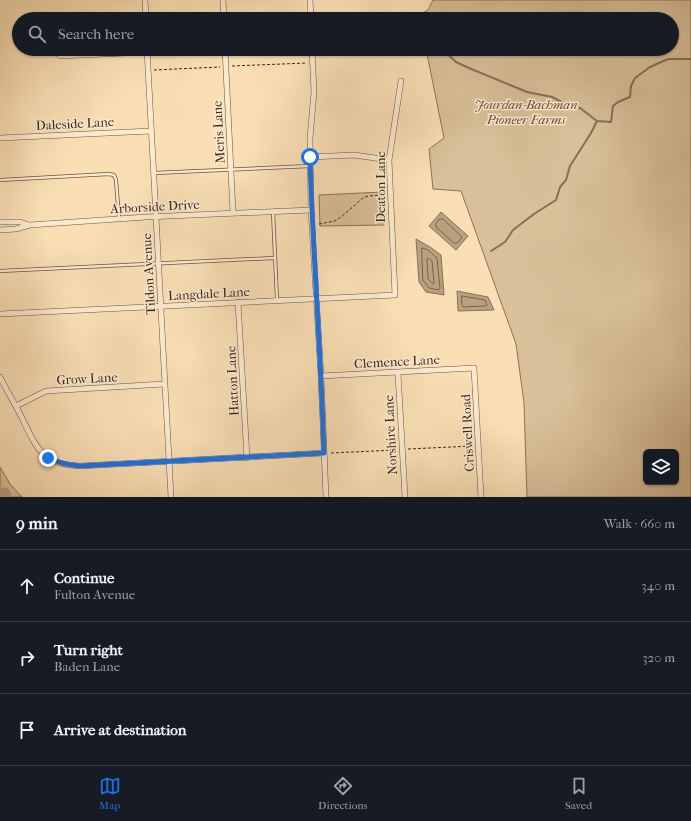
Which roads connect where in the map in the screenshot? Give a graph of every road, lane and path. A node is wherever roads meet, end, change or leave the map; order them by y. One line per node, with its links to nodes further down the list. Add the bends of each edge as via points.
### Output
1 (145, 0): 4 (street)
2 (223, 0): 5 (street)
3 (310, 0): 6 (street)
4 (146, 12)
5 (224, 12)
6 (311, 12)
7 (147, 56): 15 (street, Tildon Avenue)
8 (226, 56): 20 (street, Meris Lane)
9 (312, 56): 17 (street, via 314,92)
10 (307, 63): 11 (path)
11 (232, 66)
12 (220, 67): 13 (path)
13 (154, 70)
14 (401, 80): 18 (street, Deaton Lane)
15 (151, 131): 16 (street, Daleside Lane); 21 (street, Tildon Avenue)
16 (0, 138)
17 (310, 157): 18 (street, via 354,155); 19 (street)
18 (389, 160): 36 (street, Deaton Lane)
19 (310, 166): 20 (lane); 24 (street)
20 (231, 170): 21 (lane); 26 (street, Meris Lane)
21 (153, 174): 27 (street, Tildon Avenue)
22 (0, 180): 28 (lane, via 114,175)
23 (384, 195): 30 (path, via 363,198 335,221)
24 (311, 210): 25 (street, Arborside Drive); 37 (street)
25 (273, 212): 26 (street, Arborside Drive); 33 (lane)
26 (233, 213): 27 (street, Arborside Drive)
27 (156, 217): 28 (street, Arborside Drive); 34 (street, Tildon Avenue)
28 (119, 219): 31 (street, Arborside Drive)
29 (0, 222): 31 (street)
30 (319, 224)
31 (30, 225): 32 (street, Arborside Drive)
32 (0, 230)
33 (274, 258): 34 (lane); 38 (lane)
34 (159, 263): 35 (lane); 40 (street, Tildon Avenue)
35 (0, 272)
36 (395, 295): 37 (street, Langdale Lane)
37 (316, 298): 38 (street, Langdale Lane); 44 (street)
38 (277, 300): 39 (street, Langdale Lane)
39 (238, 302): 40 (street, Langdale Lane); 53 (street, Hatton Lane)
40 (161, 306): 41 (street, Langdale Lane); 46 (street, Tildon Avenue)
41 (0, 314)
42 (474, 368): 43 (street, Clemence Lane); 58 (street, Criswell Road)
43 (398, 373): 44 (street, Clemence Lane); 57 (street, Norshire Lane)
44 (321, 376): 51 (street)
45 (0, 377): 47 (street)
46 (164, 384): 47 (street, Grow Lane, via 46,391); 54 (street, Tildon Avenue)
47 (16, 406): 54 (street, via 36,446 48,458 58,462 80,466)
48 (473, 446): 49 (path)
49 (408, 449)
50 (396, 450): 52 (path)
51 (324, 453): 53 (street); 56 (street)
52 (330, 453)
53 (247, 458): 54 (street)
54 (169, 462): 55 (street, Tildon Avenue)
55 (170, 497)
56 (326, 497)
57 (405, 497)
58 (481, 497)

